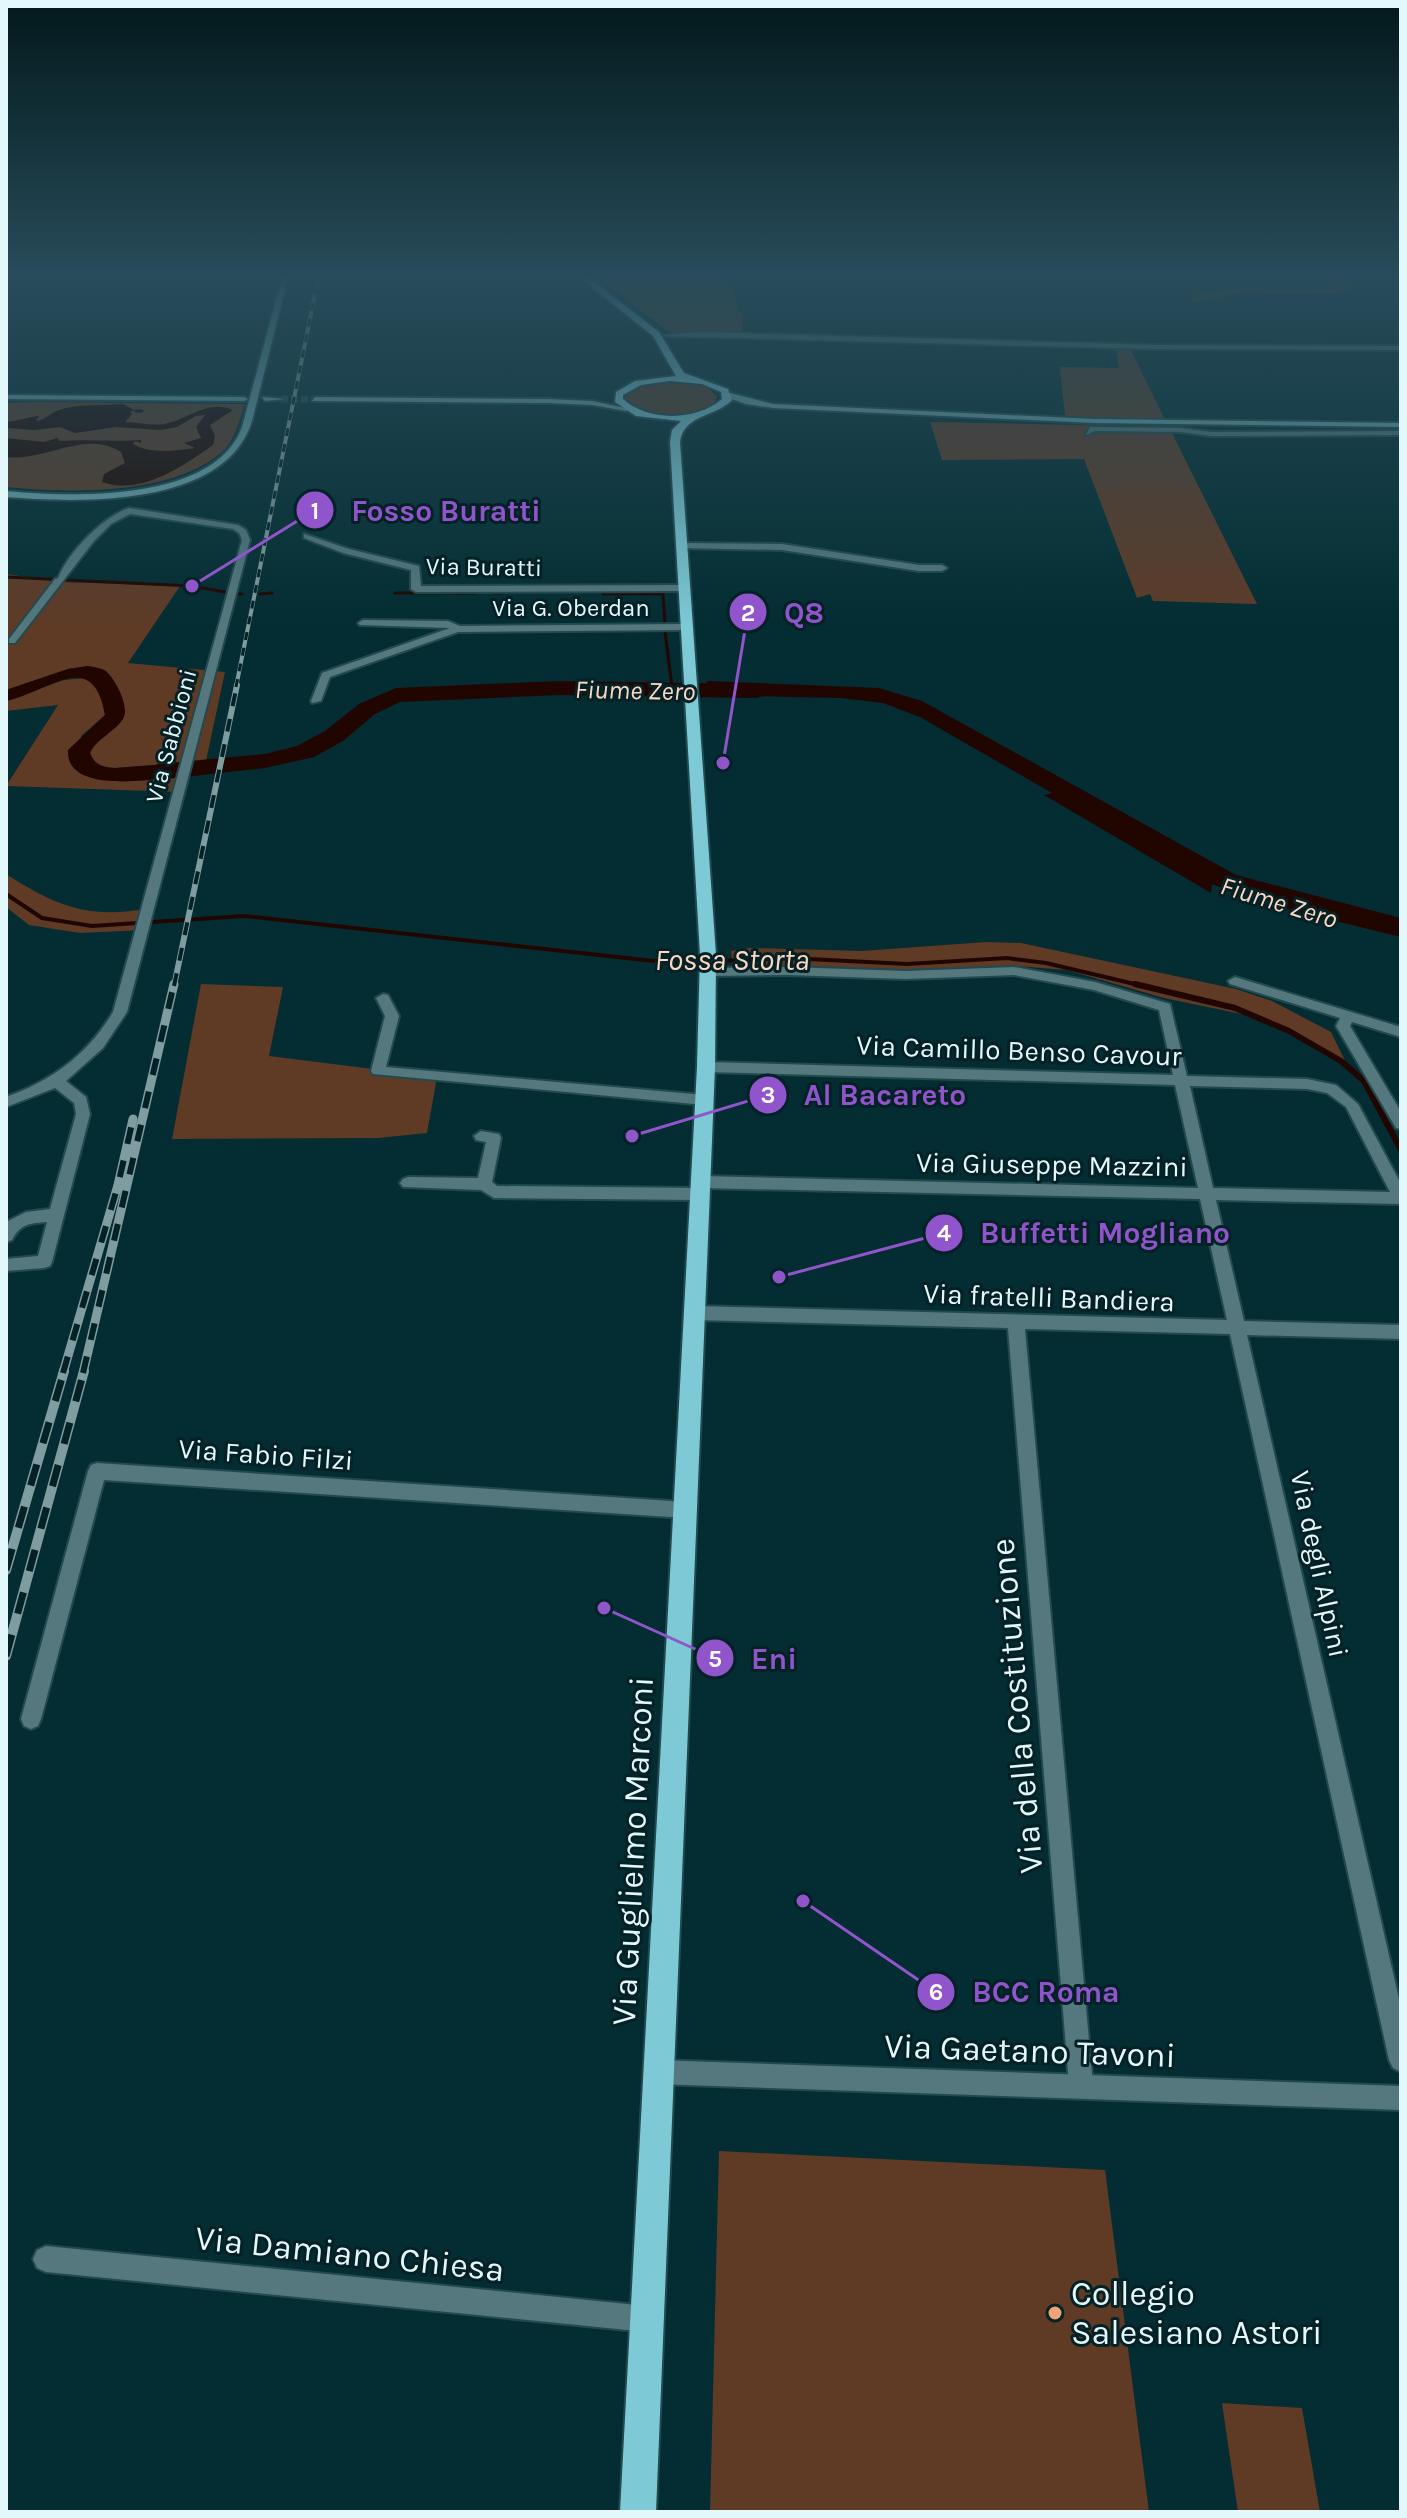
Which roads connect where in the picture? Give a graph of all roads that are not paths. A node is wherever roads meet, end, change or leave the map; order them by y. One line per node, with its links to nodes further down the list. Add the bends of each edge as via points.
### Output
1 (255, 392): 21 (main road, via 244,433 228,456 183,479 127,493 69,499)
2 (614, 392): 11 (main road)
3 (621, 392): 13 (main road, via 617,398)
4 (723, 392): 5 (main road)
5 (726, 394): 12 (main road); 14 (main road, via 726,402)
6 (6, 397): 7 (main road)
7 (244, 399)
8 (265, 399): 9 (main road)
9 (281, 399)
10 (315, 399): 11 (main road)
11 (548, 401): 13 (main road)
12 (773, 406): 14 (main road); 17 (main road, via 1094,421)
13 (626, 409): 15 (main road)
14 (714, 411): 16 (main road)
15 (650, 416): 16 (main road); 20 (main road)
16 (690, 417): 20 (main road, via 677,430)
17 (1401, 425)
18 (1089, 433): 19 (street)
19 (1401, 433)
20 (675, 442): 23 (main road, Via Guglielmo Marconi)
21 (6, 494)
22 (307, 536): 25 (street, Via Buratti, via 416,568 416,589)
23 (682, 546): 24 (street, via 782,547); 25 (main road, Via Guglielmo Marconi)
24 (942, 568)
25 (683, 588): 27 (main road, Via Guglielmo Marconi)
26 (363, 623): 28 (street, Via G. Oberdan, via 448,624)
27 (686, 627): 28 (street, Via G. Oberdan); 31 (main road, Via Guglielmo Marconi)
28 (457, 629): 30 (street, Via G. Oberdan, via 326,675)
29 (12, 641): 38 (street, Via Sabbioni, via 117,515 129,511 243,532 246,540 120,1012 102,1043)
30 (316, 701)
31 (708, 964): 36 (main road, Via Guglielmo Marconi); 37 (street, Via degli Alpini, via 906,975 1014,971 1095,986 1165,1007)
32 (1235, 981): 34 (street)
33 (383, 998): 39 (street, via 392,1016 378,1071)
34 (1347, 1017): 35 (street); 41 (street, via 1343,1026)
35 (1401, 1032)
36 (706, 1067): 37 (street, Via Camillo Benso Cavour); 39 (main road, Via Guglielmo Marconi)
37 (1181, 1080): 46 (street, Via degli Alpini); 47 (street, Via Camillo Benso Cavour, via 1331,1089 1351,1104)
38 (57, 1082): 40 (street, Via Sabbioni); 48 (street, via 81,1101 83,1114)
39 (705, 1100): 45 (main road, Via Guglielmo Marconi)
40 (6, 1102)
41 (1401, 1124)
42 (481, 1136): 44 (street, via 494,1138)
43 (408, 1183): 44 (street)
44 (484, 1184): 45 (street, via 494,1192)
45 (701, 1188): 46 (street, Via Giuseppe Mazzini); 51 (main road, Via Guglielmo Marconi)
46 (1209, 1194): 47 (street, Via Giuseppe Mazzini); 53 (street, Via degli Alpini)
47 (1401, 1198)
48 (54, 1215): 49 (street, via 17,1220); 50 (street, via 44,1262)
49 (6, 1236)
50 (6, 1265)
51 (695, 1313): 52 (street, Via fratelli Bandiera); 55 (main road, Via Guglielmo Marconi)
52 (1016, 1321): 53 (street, Via fratelli Bandiera); 59 (street, Via della Costituzione)
53 (1239, 1329): 54 (street, Via fratelli Bandiera); 57 (street, Via degli Alpini)
54 (1401, 1332)
55 (686, 1510): 56 (street, Via Fabio Filzi, via 97,1471); 58 (main road, Via Guglielmo Marconi)
56 (31, 1719)
57 (1401, 2060)
58 (657, 2072): 59 (street, Via Gaetano Tavoni); 62 (main road, Via Guglielmo Marconi)
59 (1081, 2085): 60 (street, Via Gaetano Tavoni)
60 (1401, 2098)
61 (46, 2259): 62 (street, Via Damiano Chiesa)
62 (647, 2319): 63 (main road, Via Guglielmo Marconi)
63 (638, 2512)

